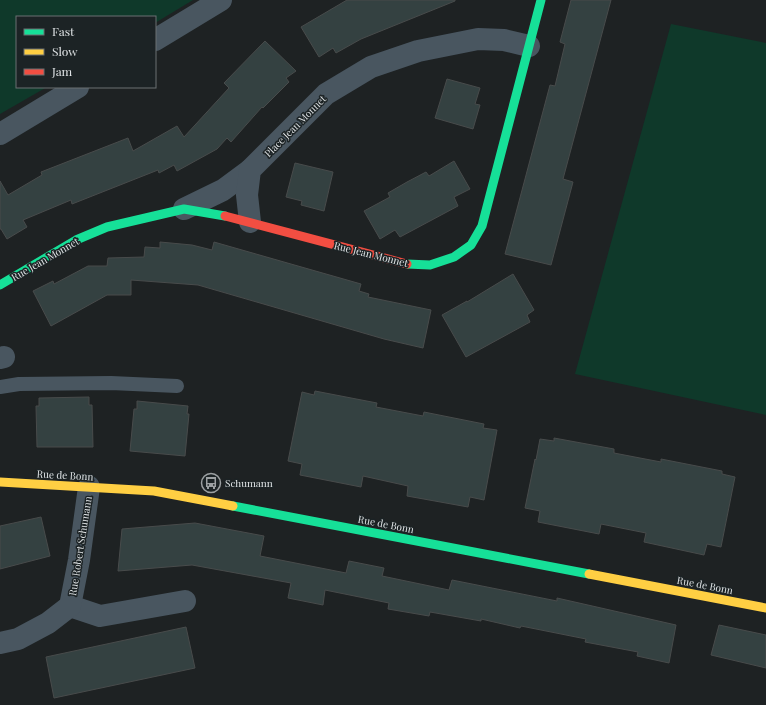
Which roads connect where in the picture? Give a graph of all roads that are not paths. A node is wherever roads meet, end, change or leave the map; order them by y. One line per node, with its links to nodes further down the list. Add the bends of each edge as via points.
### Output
1 (221, 0): 3 (street)
2 (541, 0): 4 (street, Rue Jean Monnet)
3 (156, 39)
4 (529, 46): 7 (street, Place Jean Monnet, via 504,40 478,39 418,51 371,67 326,94); 9 (street, Rue Jean Monnet, via 482,226 471,244 454,256 430,265 406,264)
5 (76, 88): 6 (street)
6 (0, 134)
7 (250, 170): 8 (street, Rue Jean Monnet, via 223,190); 9 (street, via 247,195)
8 (184, 209): 9 (street, Rue Jean Monnet); 10 (street, Rue Jean Monnet, via 107,227 76,240)
9 (250, 222)
10 (0, 285)
11 (177, 386): 12 (lane, via 111,383 19,384)
12 (0, 387)
13 (0, 482): 14 (street, Rue de Bonn)
14 (89, 487): 16 (street, Rue Robert Schumann); 17 (street, Rue de Bonn, via 154,491)
15 (185, 601): 16 (street, Rue Robert Schumann, via 100,616)
16 (70, 606): 18 (street, Rue Robert Schumann, via 48,624 18,639)
17 (766, 608)
18 (0, 643)

